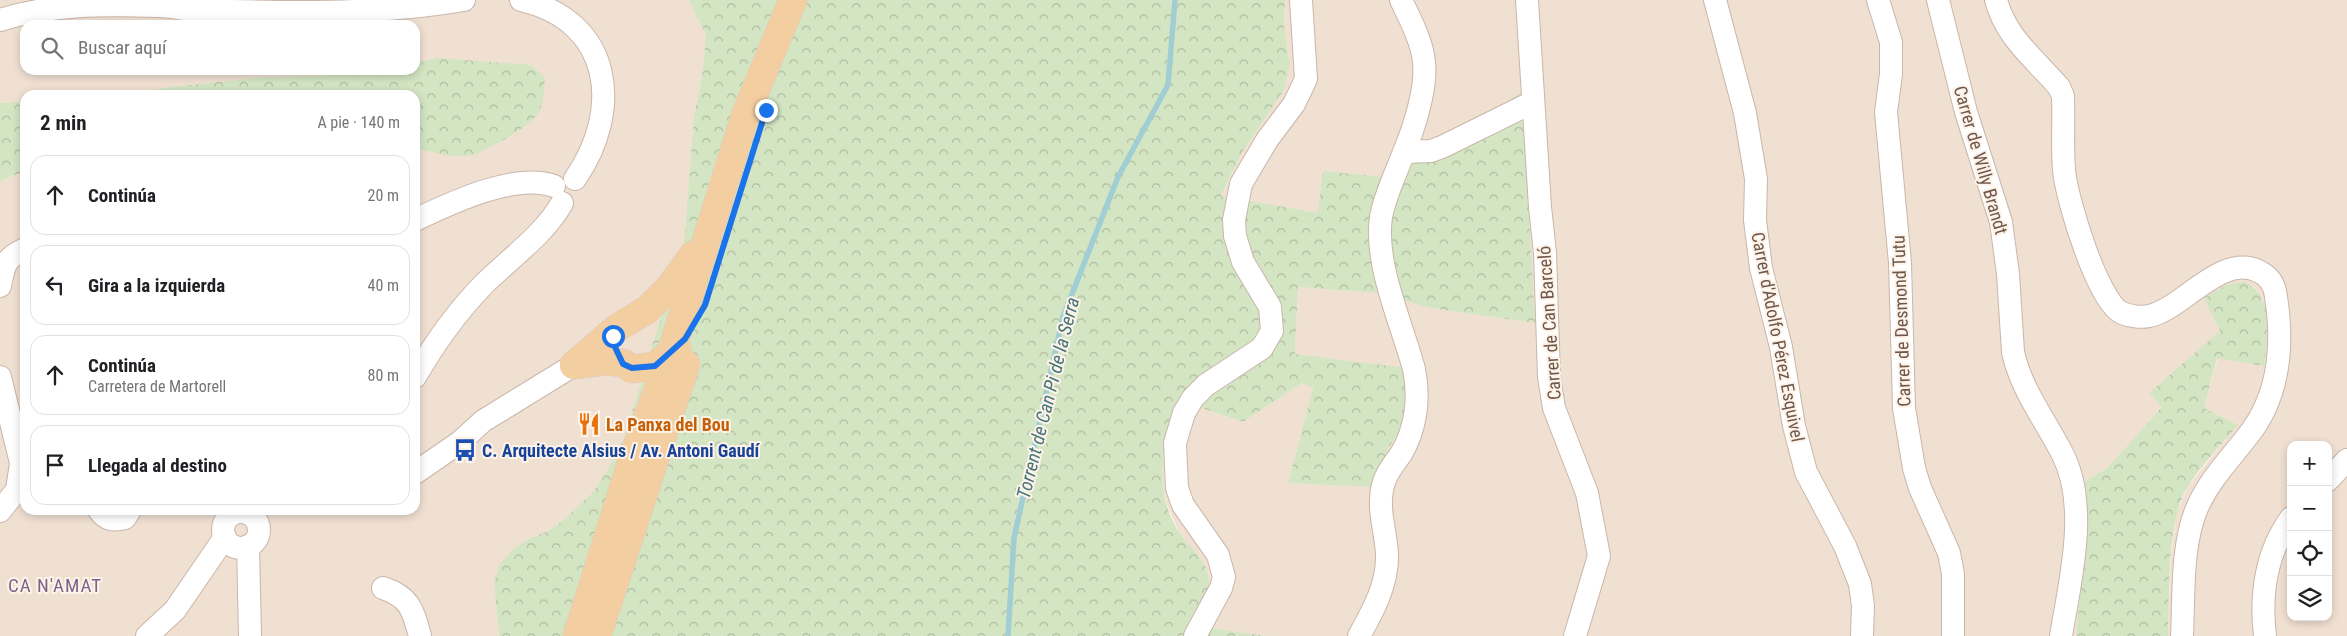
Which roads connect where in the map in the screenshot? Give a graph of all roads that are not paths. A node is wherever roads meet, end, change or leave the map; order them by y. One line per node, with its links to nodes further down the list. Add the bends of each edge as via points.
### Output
1 (464, 0): 12 (street, via 368,11 114,6 30,12)
2 (521, 0): 15 (street, via 549,9 580,32 597,57 601,72 603,103 595,145 588,160)
3 (794, 0): 17 (main road, via 746,113)
4 (809, 0): 20 (main road, via 766,110)
5 (1301, 0): 48 (street, via 1306,79 1294,104 1267,140 1241,184 1234,220 1240,257 1270,308 1272,331 1262,348 1206,385 1193,398 1184,412 1175,443 1177,488 1183,505 1218,555 1224,577)
6 (1401, 0): 14 (street, via 1424,59 1411,135)
7 (1527, 0): 13 (street, Carrer de Can Barceló)
8 (1715, 0): 51 (street, Carrer d'Adolfo Pérez Esquivel, via 1745,113 1756,179 1755,220 1761,268 1781,347 1794,426 1806,472 1845,546 1860,584)
9 (1878, 0): 52 (street, Carrer de Desmond Tutu, via 1891,42 1886,112 1900,263 1904,408 1920,488 1949,553 1953,574)
10 (1938, 0): 53 (street, Carrer de Willy Brandt, via 1963,103 2005,240 2016,368 2064,456 2074,488 2074,545)
11 (1996, 0): 54 (street, via 2005,26 2059,87 2067,189 2094,272 2113,307 2122,313 2150,316 2222,273 2247,267 2266,275 2276,296 2279,351 2274,390 2253,429 2211,482 2196,510 2187,541)
12 (0, 20)
13 (1533, 102): 14 (street, via 1442,147 1431,151); 50 (street, Carrer de Can Barceló, via 1545,252 1549,377 1554,408 1587,493 1600,556)
14 (1404, 152): 49 (street, via 1386,199 1380,234 1386,275 1417,384 1417,400 1413,426 1386,476 1382,490 1380,507 1386,571 1381,593)
15 (564, 189): 16 (street, via 533,181 513,183); 25 (street, via 554,218 455,316)
16 (420, 218)
17 (708, 233): 21 (main road, via 669,288 648,309); 22 (main road)
18 (11, 254): 19 (street, via 3,269)
19 (0, 286)
20 (705, 305): 22 (main road, via 685,339); 27 (main road)
21 (625, 323): 22 (main road, via 655,323 666,333); 23 (main road); 24 (main road, via 613,336 614,345)
22 (671, 353): 24 (main road, via 655,366); 27 (main road); 28 (main road)
23 (574, 365): 24 (main road, via 607,361); 32 (street, via 483,420 460,442)
24 (628, 366): 28 (main road, via 643,392)
25 (420, 369)
26 (0, 377): 29 (street)
27 (671, 409): 47 (main road)
28 (633, 457): 46 (main road)
29 (20, 459)
30 (2347, 460): 33 (street)
31 (20, 470): 34 (street, via 17,490)
32 (420, 470)
33 (2332, 476)
34 (0, 511)
35 (103, 515): 36 (street, via 116,520)
36 (127, 515)
37 (234, 515): 40 (street, via 227,518 223,531)
38 (253, 515): 41 (street, via 259,530 254,542)
39 (2287, 525): 55 (street, via 2266,573)
40 (225, 538): 41 (street, via 235,547); 43 (street, via 175,610)
41 (248, 546): 44 (street)
42 (382, 588): 45 (street, via 407,601)
43 (147, 636)
44 (250, 636)
45 (420, 636)
46 (577, 636)
47 (597, 636)
48 (1195, 636)
49 (1359, 636)
50 (1576, 636)
51 (1862, 636)
52 (1953, 636)
53 (2061, 636)
54 (2182, 636)
55 (2265, 636)

